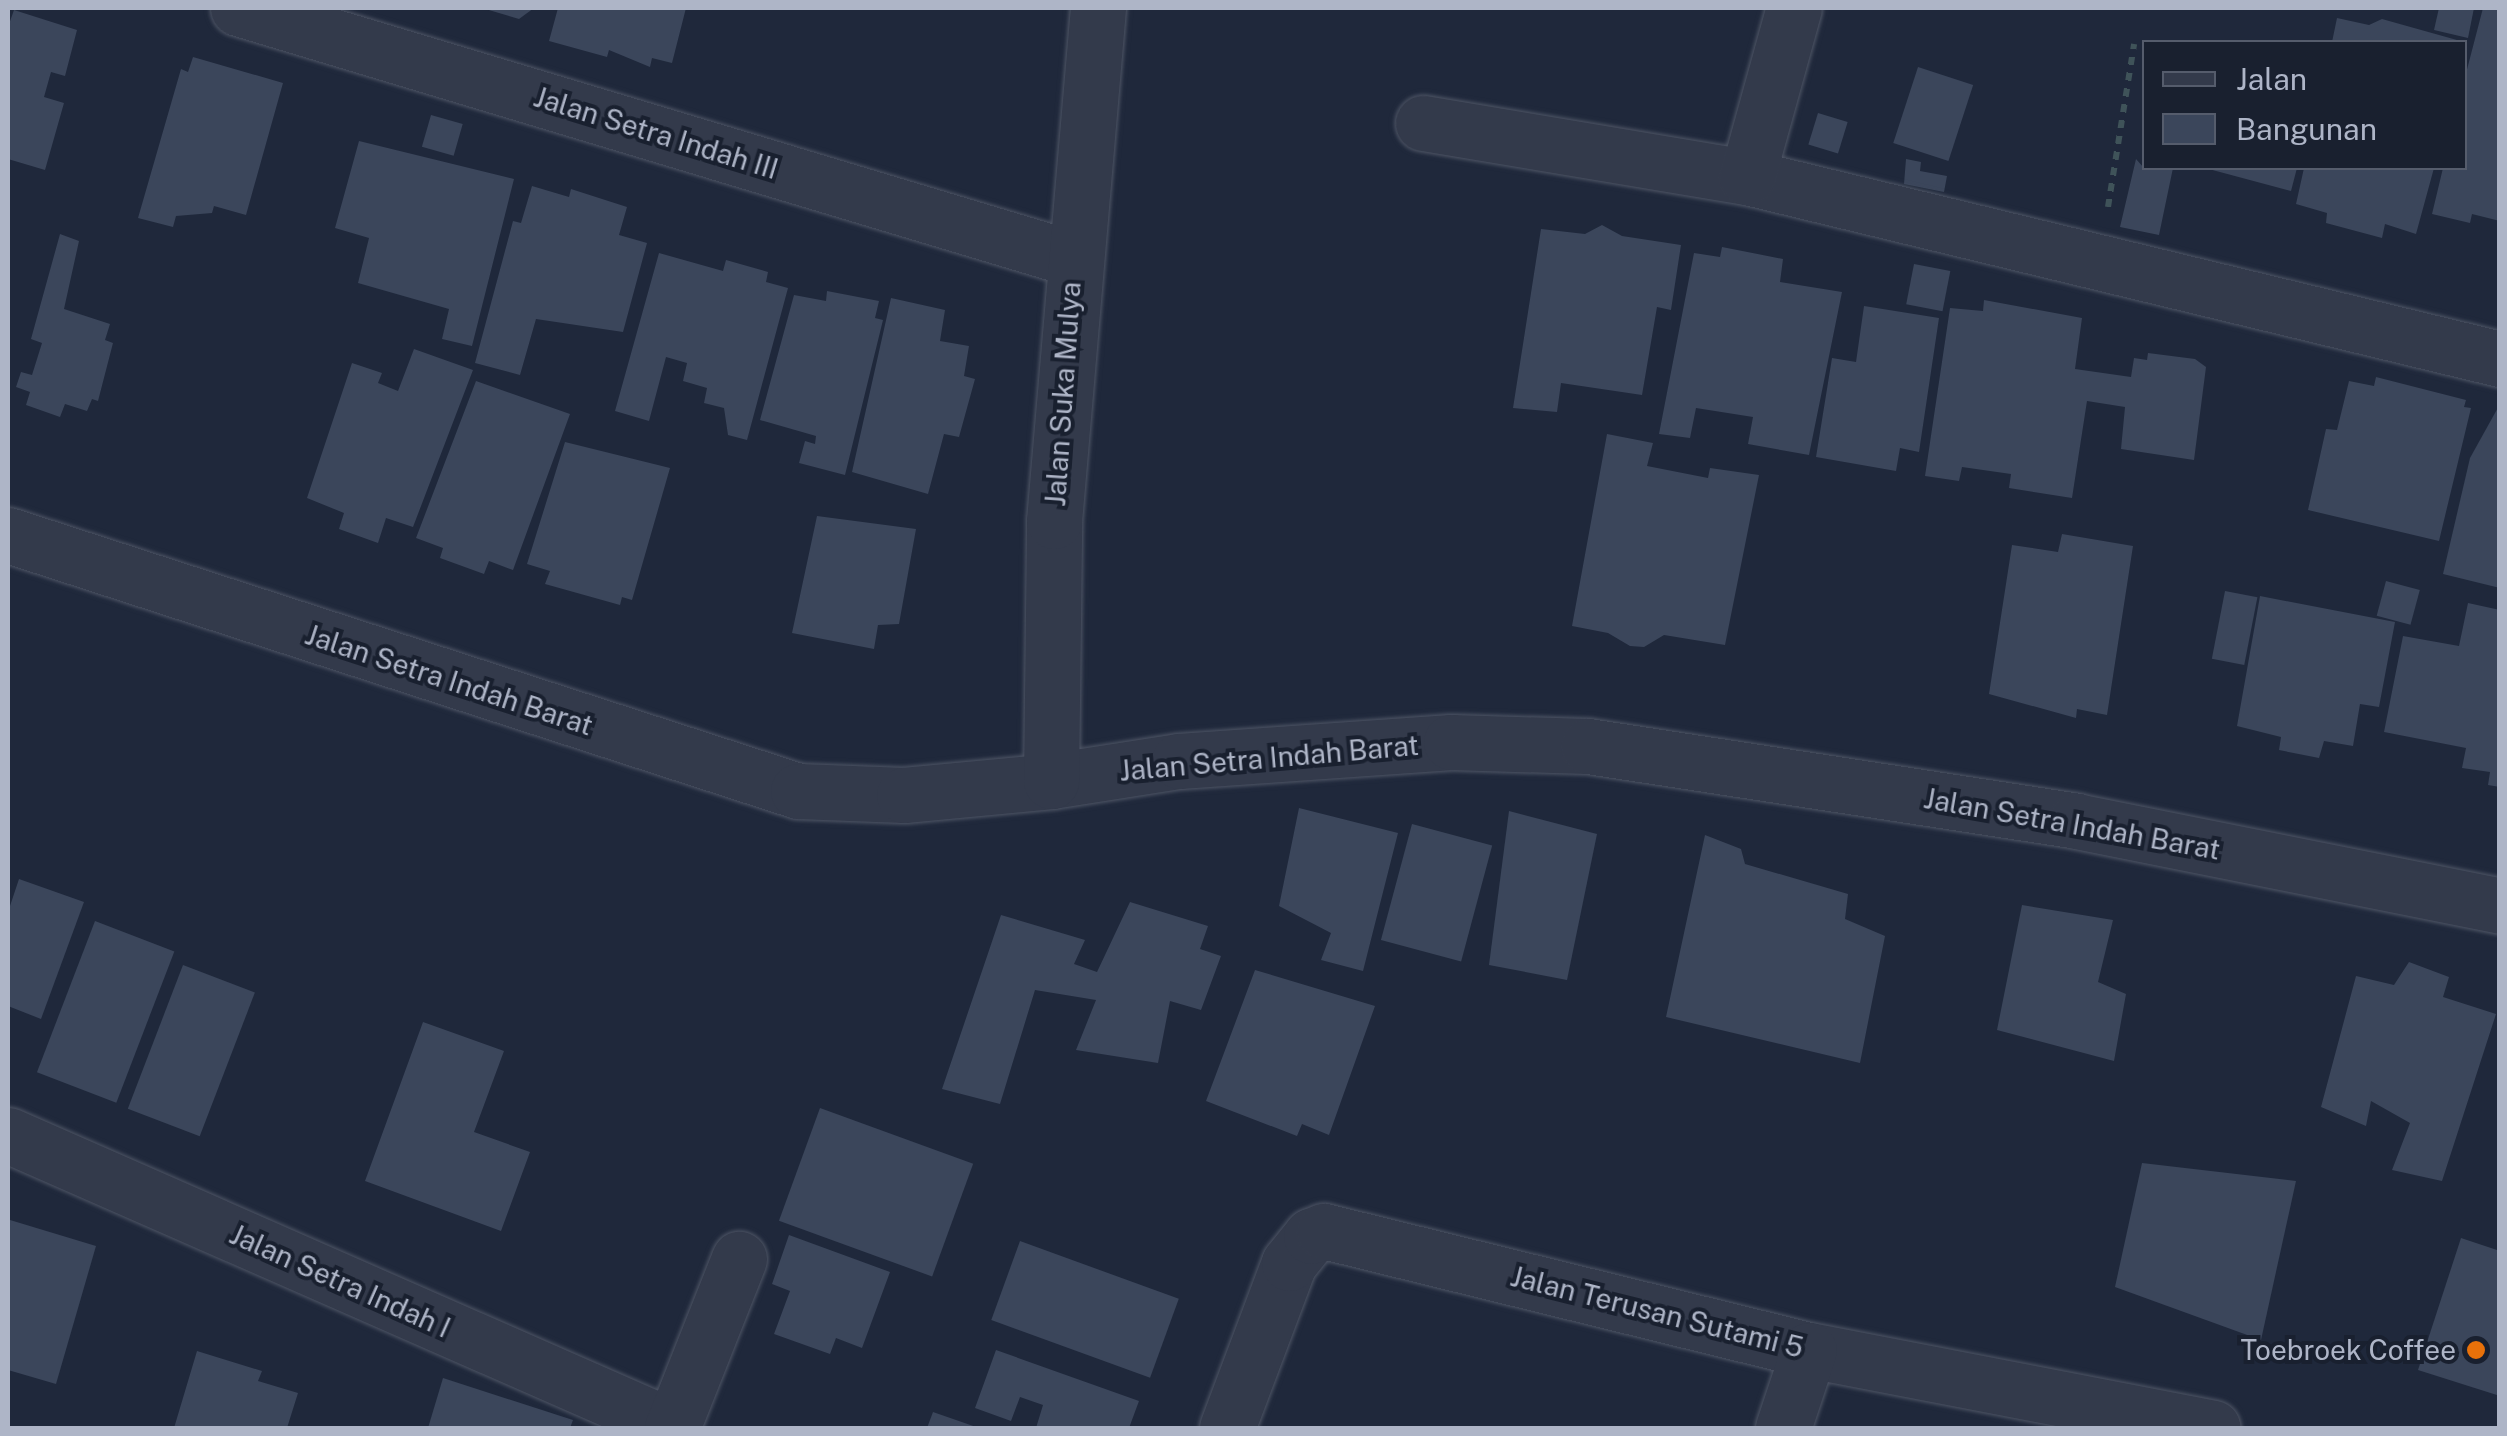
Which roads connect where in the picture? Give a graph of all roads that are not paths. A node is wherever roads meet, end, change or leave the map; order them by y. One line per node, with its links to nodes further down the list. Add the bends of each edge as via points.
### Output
1 (238, 8): 6 (street, Jalan Setra Indah III)
2 (1098, 8): 6 (street, Jalan Suka Mulya)
3 (1794, 8): 5 (street)
4 (1424, 123): 5 (street)
5 (1746, 177): 7 (street)
6 (1074, 259): 9 (street, Jalan Suka Mulya, via 1054,520)
7 (2500, 359)
8 (8, 535): 9 (street, Jalan Setra Indah Barat, via 798,791 904,795)
9 (1052, 781): 10 (street, Jalan Setra Indah Barat, via 1179,761 1451,742 1588,746 2076,821)
10 (2500, 906)
11 (8, 1135): 14 (street, Jalan Setra Indah I)
12 (739, 1260): 14 (street)
13 (1809, 1350): 15 (street, Jalan Terusan Sutami 5, via 1324,1231 1289,1264); 16 (street); 17 (street, Jalan Terusan Sutami 5)
14 (673, 1428)
15 (1227, 1428)
16 (1783, 1428)
17 (2213, 1428)

